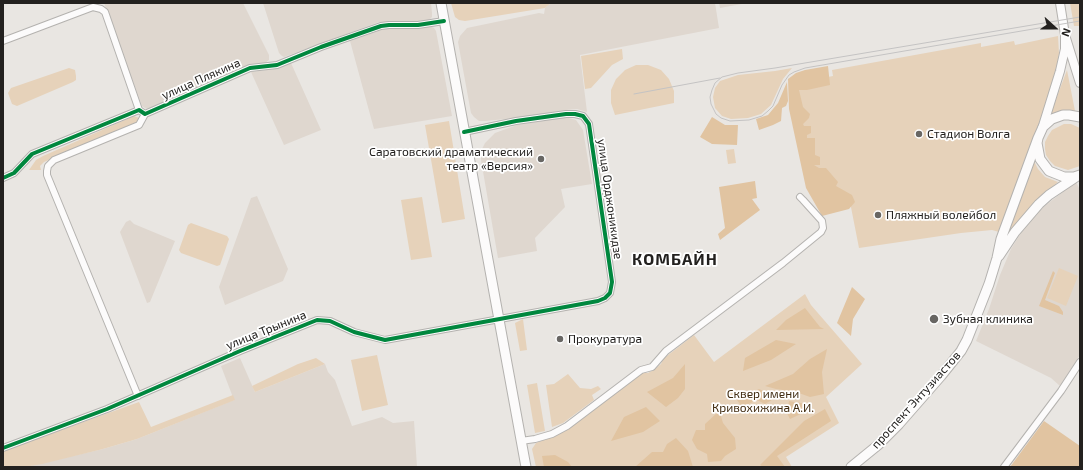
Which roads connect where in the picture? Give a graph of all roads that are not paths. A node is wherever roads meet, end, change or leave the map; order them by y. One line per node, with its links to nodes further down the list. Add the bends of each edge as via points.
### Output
1 (441, 3): 3 (main road)
2 (1060, 3): 4 (main road, проспект Энтузиастов)
3 (444, 21): 8 (street, улица Плякина, via 381,26 277,65 250,68); 10 (main road)
4 (1065, 35): 6 (main road, проспект Энтузиастов); 11 (main road, проспект Энтузиастов, via 1060,71)
5 (3, 41): 7 (street, via 93,7 101,9 105,12)
6 (1080, 83)
7 (139, 110): 8 (street); 13 (street, via 32,154 14,173)
8 (145, 114): 18 (street, via 139,125 54,160 47,171)
9 (1080, 117): 11 (main road, проспект Энтузиастов, via 1069,114 1058,116 1048,123)
10 (464, 132): 16 (main road); 16 (street, улица Орджоникидзе, via 566,114 583,116 589,124 612,282 610,293 598,301)
11 (1039, 135): 12 (main road, проспект Энтузиастов, via 1038,154 1049,171 1064,177); 15 (main road, проспект Энтузиастов, via 1001,239)
12 (1079, 175): 15 (main road, проспект Энтузиастов, via 1039,204 1015,232)
13 (3, 178)
14 (800, 197): 19 (street, via 822,221 821,232 666,351 652,367 641,370 567,426 552,434)
15 (998, 258): 22 (main road, проспект Энтузиастов, via 979,312 961,351 898,424)
16 (499, 319): 18 (street, улица Трынина, via 385,340 354,332 330,321 317,320); 19 (main road)
17 (1080, 362): 23 (street)
18 (138, 396): 20 (street, улица Трынина)
19 (521, 441): 21 (main road)
20 (3, 448)
21 (526, 467)
22 (851, 467)
23 (1004, 467)

